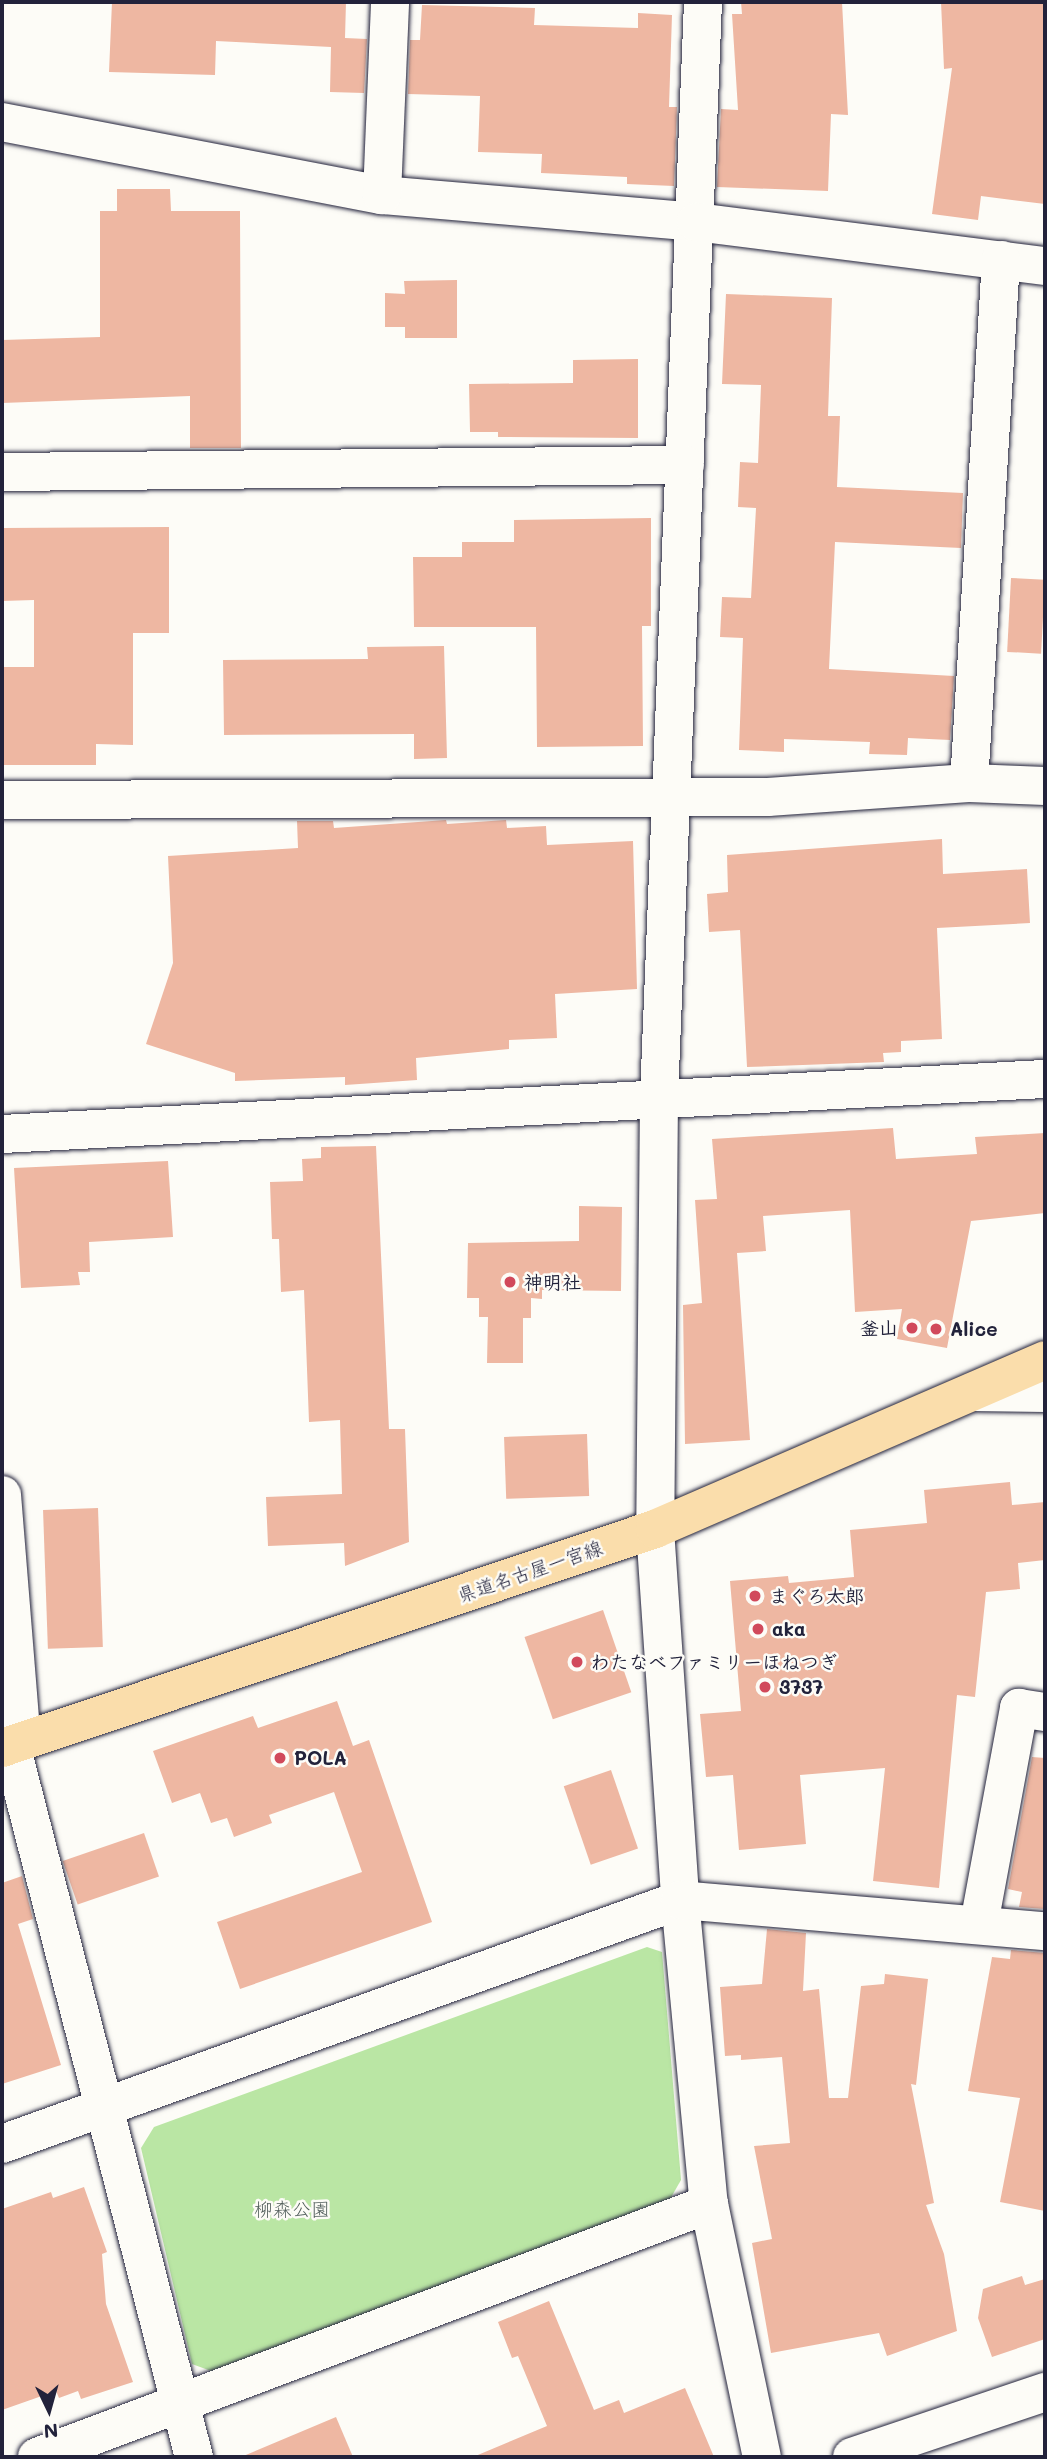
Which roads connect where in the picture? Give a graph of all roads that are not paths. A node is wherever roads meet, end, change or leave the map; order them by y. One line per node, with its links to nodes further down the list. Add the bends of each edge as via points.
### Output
1 (390, 2): 4 (street)
2 (703, 2): 5 (street)
3 (2, 122): 4 (street)
4 (382, 195): 5 (street)
5 (696, 222): 6 (street); 8 (street)
6 (1001, 260): 7 (street); 10 (street)
7 (1045, 266)
8 (685, 465): 9 (street); 12 (street)
9 (2, 472)
10 (969, 783): 11 (street); 12 (street, via 768,797)
11 (1045, 786)
12 (671, 795): 13 (street); 15 (street)
13 (2, 800)
14 (1045, 1079): 15 (street)
15 (659, 1097): 16 (street); 21 (street)
16 (2, 1134)
17 (1045, 1360): 18 (main road, 県道名古屋一宮線)
18 (973, 1392): 19 (street); 21 (main road, 県道名古屋一宮線)
19 (1045, 1393)
20 (2, 1495): 23 (street)
21 (655, 1530): 23 (main road, 県道名古屋一宮線); 24 (street)
22 (1045, 1712): 25 (street, via 1019,1708)
23 (11, 1745): 27 (street)
24 (680, 1900): 25 (street); 27 (street); 29 (street)
25 (979, 1924): 26 (street)
26 (1045, 1931)
27 (107, 2106): 28 (street); 31 (street)
28 (2, 2144)
29 (709, 2204): 31 (street); 34 (street)
30 (1045, 2392): 35 (street)
31 (180, 2404): 32 (street); 33 (street)
32 (37, 2457)
33 (194, 2457)
34 (762, 2457)
35 (852, 2457)

